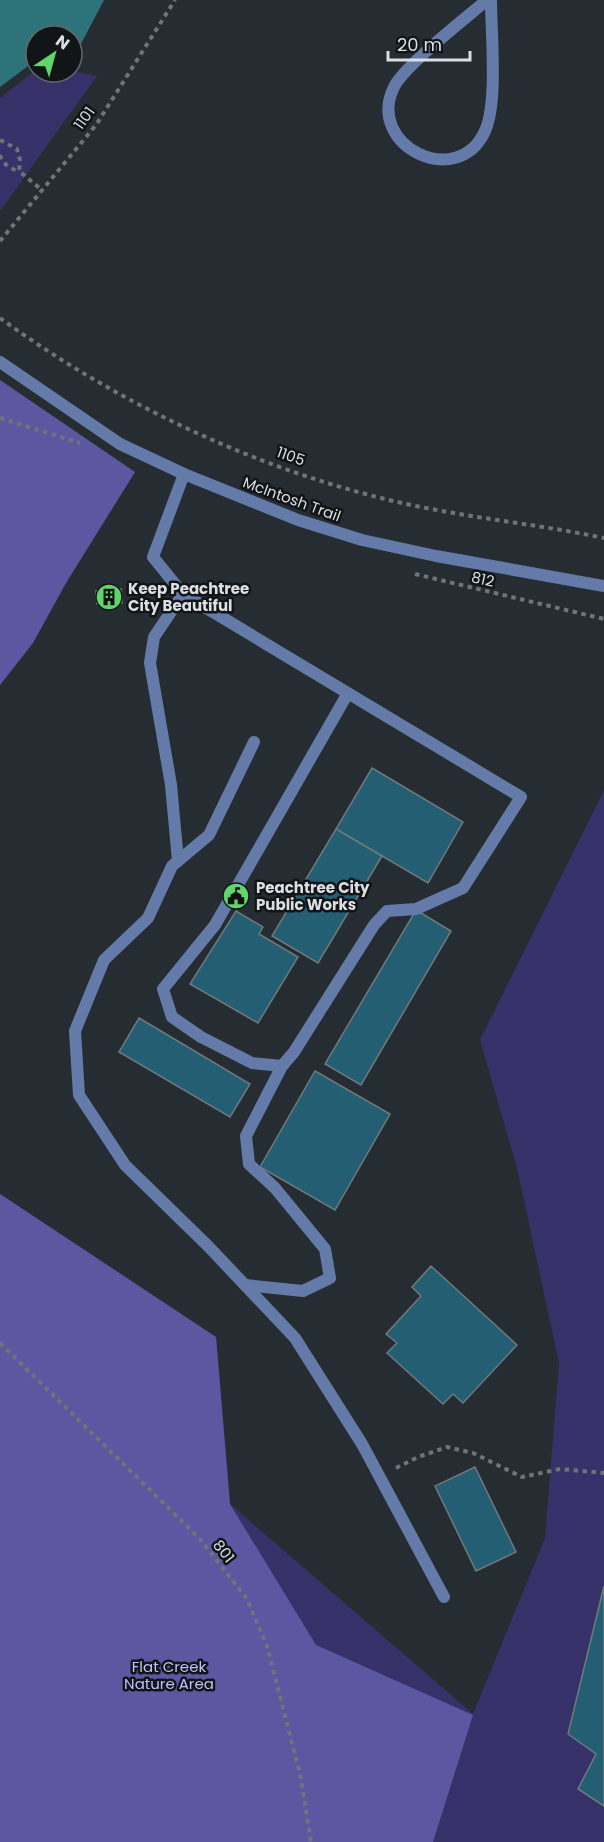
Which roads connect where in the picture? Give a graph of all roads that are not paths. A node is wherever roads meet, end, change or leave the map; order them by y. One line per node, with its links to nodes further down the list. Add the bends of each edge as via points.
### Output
1 (489, 0): 1 (street, via 394,87 389,106 392,126 402,143 417,155 436,160 456,158 473,148 485,132 491,112)
2 (0, 362): 3 (street, McIntosh Trail, via 120,444)
3 (184, 474): 4 (street, McIntosh Trail, via 298,520 362,540); 5 (street, via 153,556)
4 (604, 586)
5 (183, 594): 6 (street); 8 (street, via 154,637 150,663 171,785)
6 (348, 693): 9 (street, via 215,925 163,989 172,1017 201,1037 252,1063); 9 (street, via 521,797 463,888 417,909 387,911 374,925)
7 (254, 742): 8 (street, via 209,835)
8 (178, 861): 10 (street, via 148,918 104,960 75,1031 79,1095 125,1166)
9 (282, 1066): 10 (street, via 246,1136 249,1164 275,1188 325,1248 330,1278 303,1291)
10 (245, 1285): 11 (street, via 295,1338 380,1476)
11 (444, 1597)

